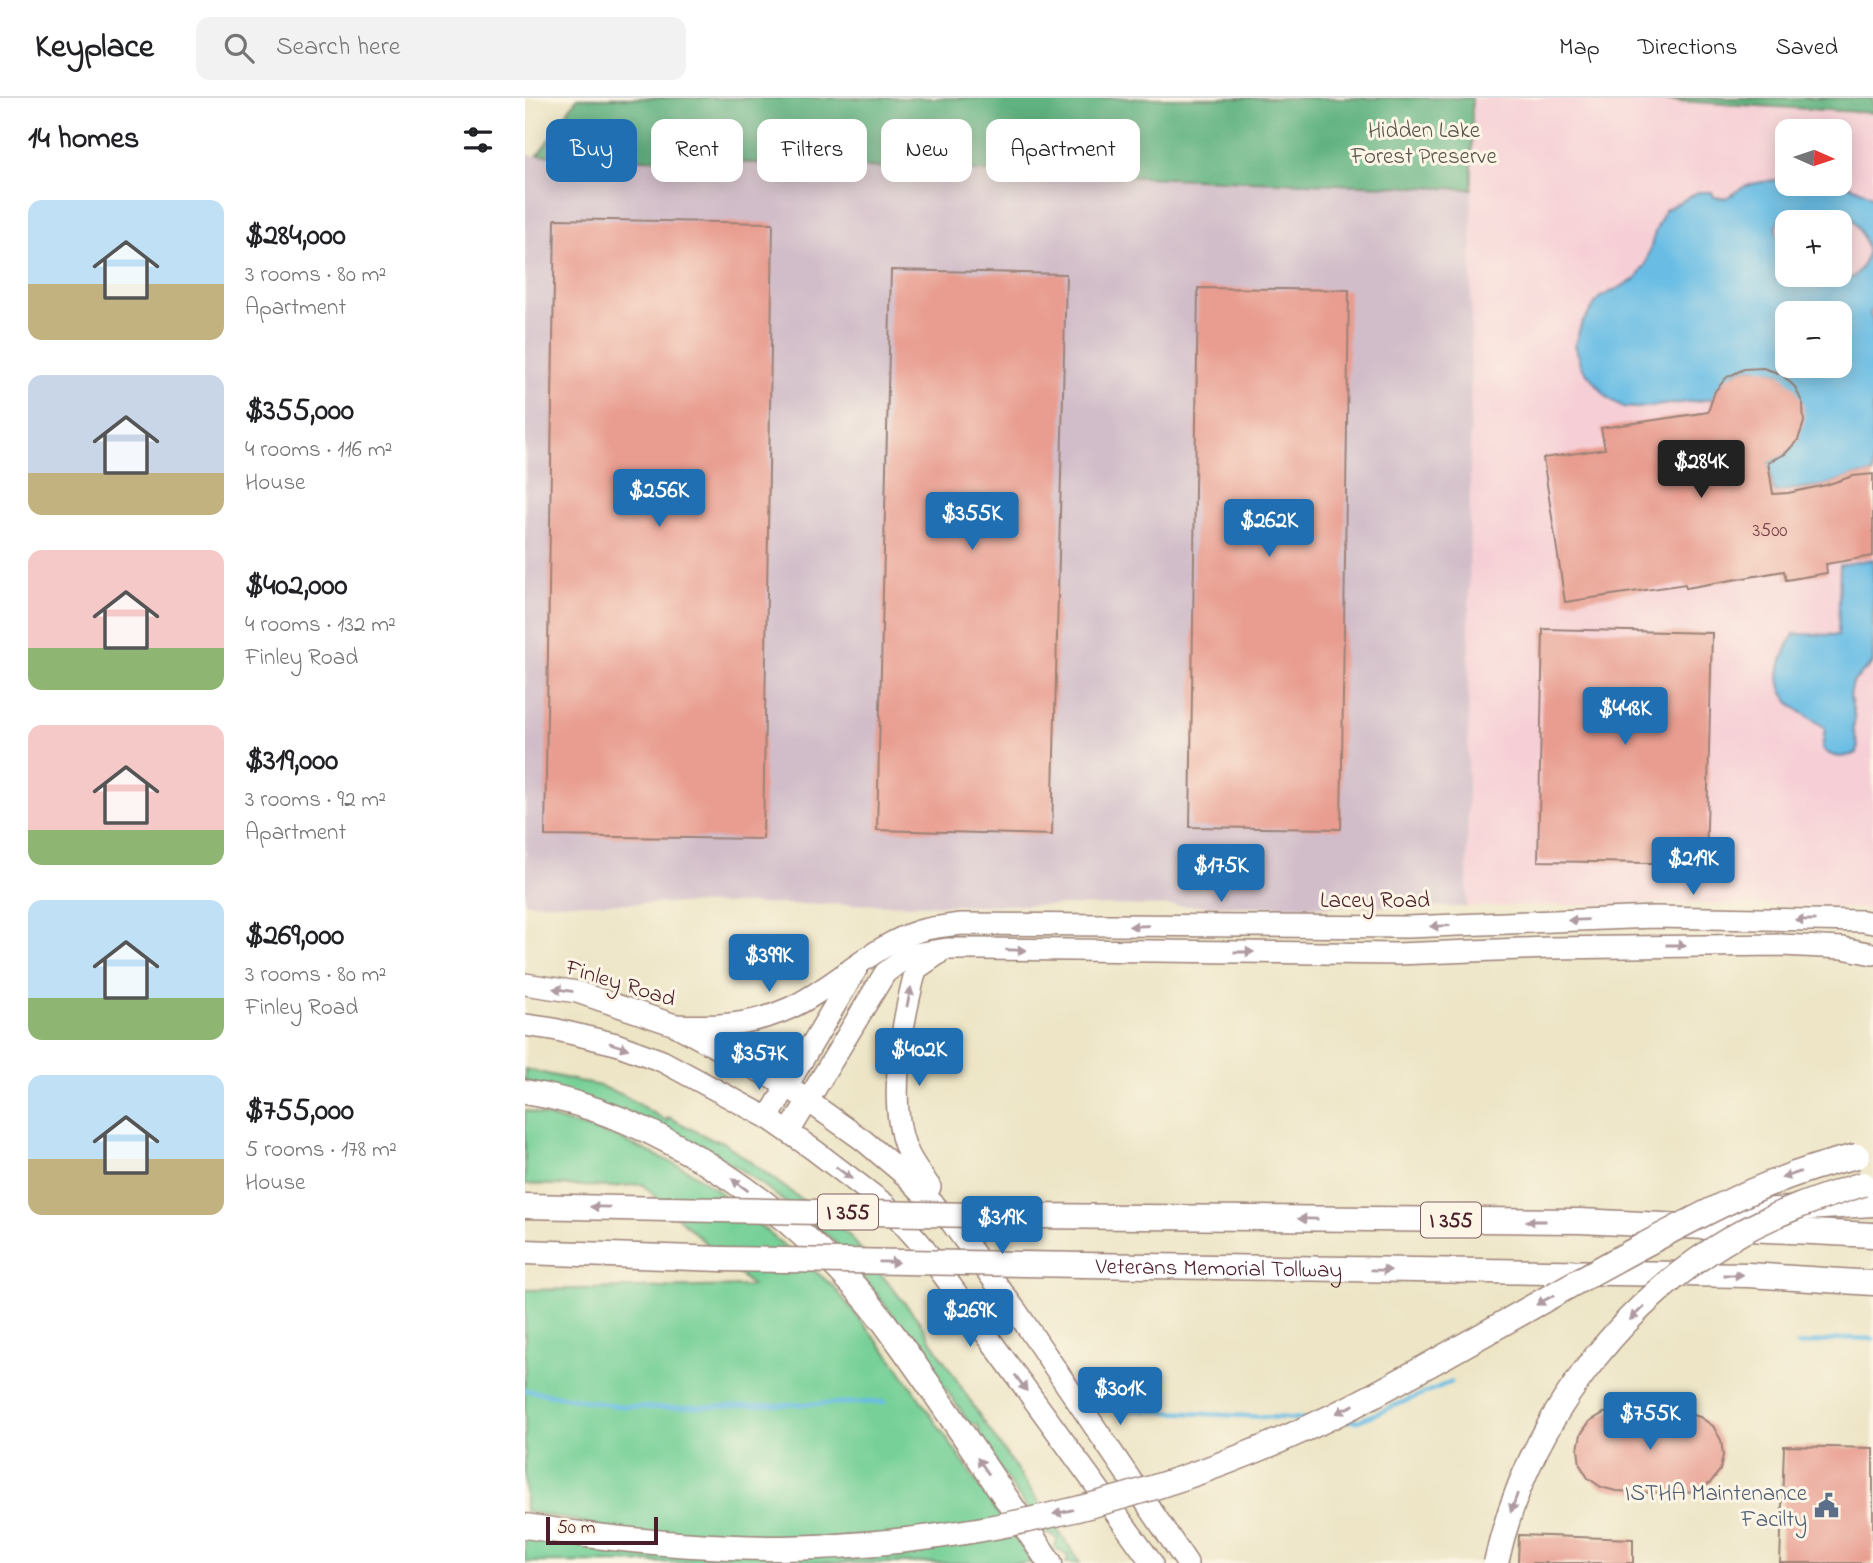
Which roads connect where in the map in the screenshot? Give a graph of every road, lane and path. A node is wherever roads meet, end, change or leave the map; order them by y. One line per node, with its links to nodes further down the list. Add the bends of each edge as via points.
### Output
1 (1873, 923): 4 (main road, Lacey Road, one-way to 4, via 1654,917 1408,927 961,924 917,932)
2 (948, 949): 3 (main road, one-way to 3, via 1397,954 1781,945); 10 (main road, via 909,955 885,973); 16 (main road, one-way to 2, via 908,1154 898,1116 908,999 916,969)
3 (1873, 954)
4 (860, 963): 7 (main road, via 773,1015 712,1027); 8 (main road, Lacey Road)
5 (525, 984): 7 (main road, Finley Road, one-way to 5, via 577,992)
6 (525, 1025): 11 (main road, one-way to 11, via 616,1044 661,1061)
7 (675, 1025): 8 (main road, Finley Road)
8 (787, 1086): 10 (main road, Finley Road); 11 (main road, Lacey Road)
9 (525, 1092): 24 (highway, one-way to 9, via 883,1321 803,1236 707,1162 669,1140 580,1106)
10 (808, 1101): 12 (main road); 16 (main road, Finley Road, via 863,1140)
11 (768, 1118): 12 (main road)
12 (789, 1132): 25 (main road, one-way to 25, via 886,1205 920,1243)
13 (1865, 1156): 23 (highway, one-way to 23, bridge, via 1823,1164 1737,1196 1328,1418 1201,1471 1083,1507 1001,1525 876,1542 787,1548 664,1544)
14 (1870, 1190): 17 (highway); 27 (highway, one-way to 27, bridge, via 1806,1202 1735,1236 1677,1277 1610,1340 1572,1389 1534,1456)
15 (525, 1206): 17 (highway, I 355, one-way to 15, bridge)
16 (951, 1222): 26 (main road, Finley Road, via 1019,1314)
17 (1580, 1222): 18 (highway, I 355)
18 (1873, 1235)
19 (525, 1252): 20 (highway, Veterans Memorial Tollway / I 355)
20 (665, 1258): 21 (highway); 22 (highway, Veterans Memorial Tollway / I 355, one-way to 22, bridge, via 1748,1275)
21 (525, 1267)
22 (1873, 1283)
23 (525, 1526)
24 (1050, 1563)
25 (1151, 1563)
26 (1187, 1563)
27 (1496, 1563)

